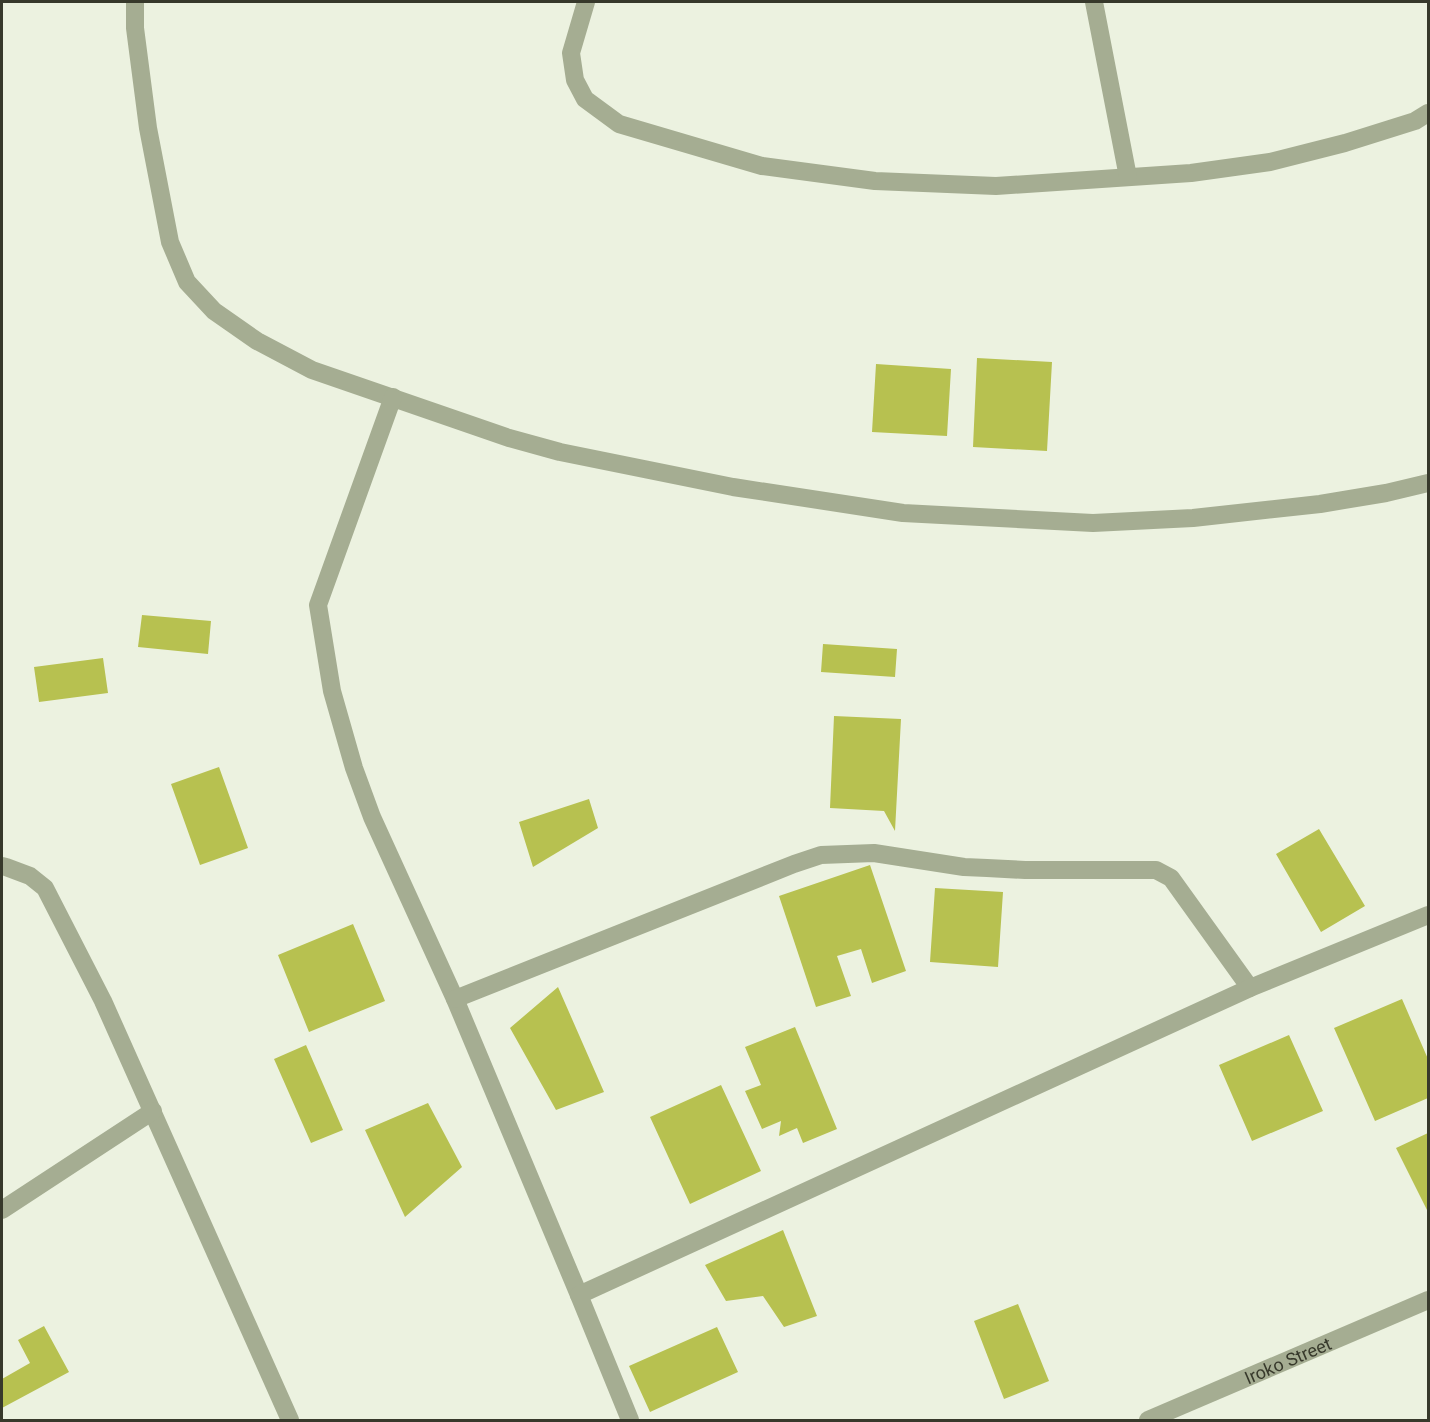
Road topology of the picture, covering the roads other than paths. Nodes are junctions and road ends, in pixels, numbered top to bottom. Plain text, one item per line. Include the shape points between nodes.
1 (135, 2) edge
2 (586, 2) edge
3 (1094, 2) edge
4 (1428, 113) edge
5 (1128, 177) junction
6 (393, 398) junction
7 (1428, 483) edge
8 (2, 866) edge
9 (1428, 915) edge
10 (1250, 988) junction
11 (455, 999) junction
12 (153, 1111) junction
13 (2, 1210) edge
14 (579, 1295) junction
15 (1428, 1300) edge
16 (290, 1420) edge
17 (630, 1420) edge
18 (1148, 1420) edge

1 - 6 street via 148,128 170,242 186,282 214,311 257,341 312,370
2 - 5 street via 571,53 575,80 585,99 620,124 762,166 875,181 996,186
3 - 5 street
4 - 5 street via 1345,143 1270,162
6 - 7 street via 560,452 733,487 903,513 1093,523 1193,518 1320,504
6 - 11 street via 318,605 332,691 354,768 372,817
8 - 12 street via 30,876 45,888
9 - 10 street
10 - 11 street via 1171,878 1156,870 964,867 874,853 840,853 794,864
10 - 14 street
11 - 14 street
12 - 13 street
12 - 16 street
14 - 17 street
15 - 18 street, Iroko Street

